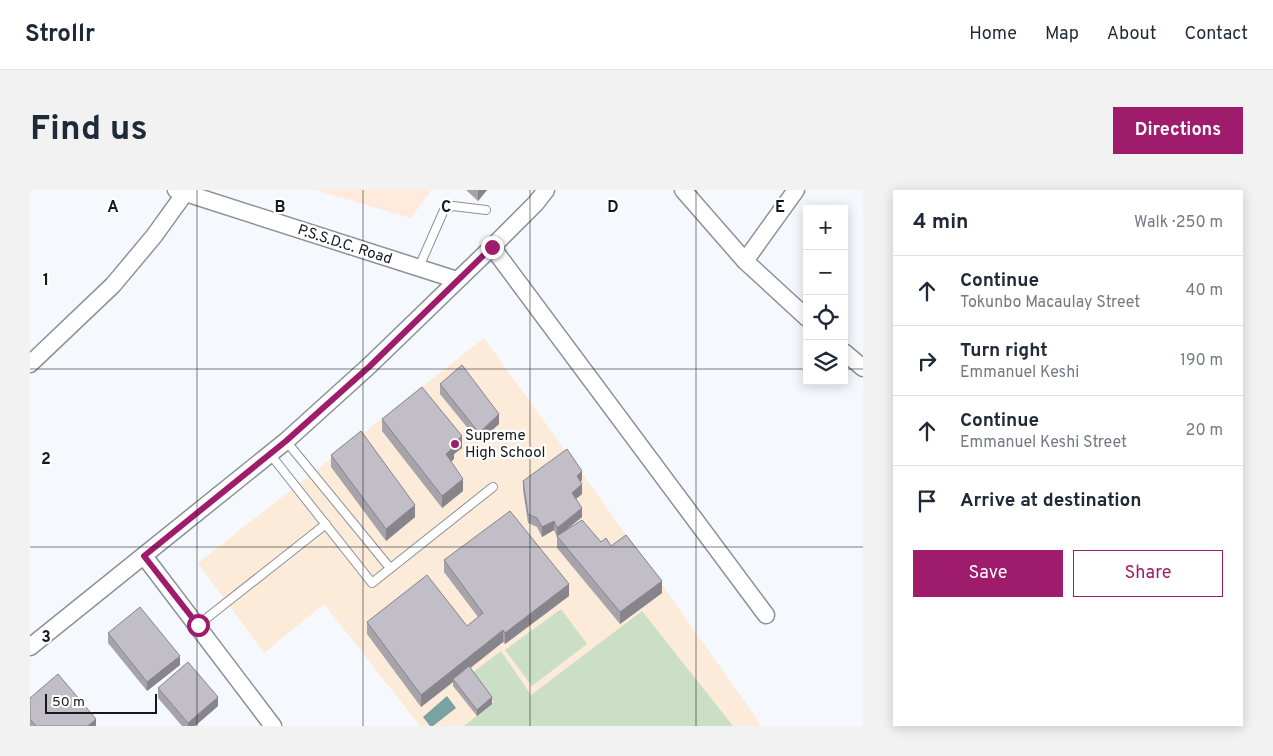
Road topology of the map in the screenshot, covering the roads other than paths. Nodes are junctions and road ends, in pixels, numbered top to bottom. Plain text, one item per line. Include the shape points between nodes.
1 (546, 190) edge
2 (682, 190) edge
3 (796, 190) edge
4 (180, 191) edge
5 (486, 210) dead end
6 (492, 247) junction
7 (745, 261) junction
8 (420, 267) junction
9 (457, 280) junction
10 (803, 314) edge
11 (848, 355) edge
12 (30, 363) edge
13 (863, 368) edge
14 (286, 441) junction
15 (270, 454) junction
16 (493, 487) dead end
17 (326, 524) junction
18 (144, 556) junction
19 (390, 568) junction
20 (766, 615) dead end
21 (198, 625) junction
22 (30, 647) edge
23 (273, 726) edge

1 - 6 street
2 - 7 street
3 - 7 street
4 - 8 street, P.S.S.D.C. Road
4 - 12 street via 154,236 113,285
5 - 8 lane via 453,206 444,210
6 - 9 street
6 - 20 street
7 - 10 street
8 - 9 street, P.S.S.D.C. Road
9 - 14 street via 370,366
11 - 13 street
14 - 15 street
14 - 19 lane
15 - 17 lane
15 - 18 street
16 - 19 lane
17 - 19 lane via 372,583
17 - 21 lane
18 - 21 street
18 - 22 street
21 - 23 street

